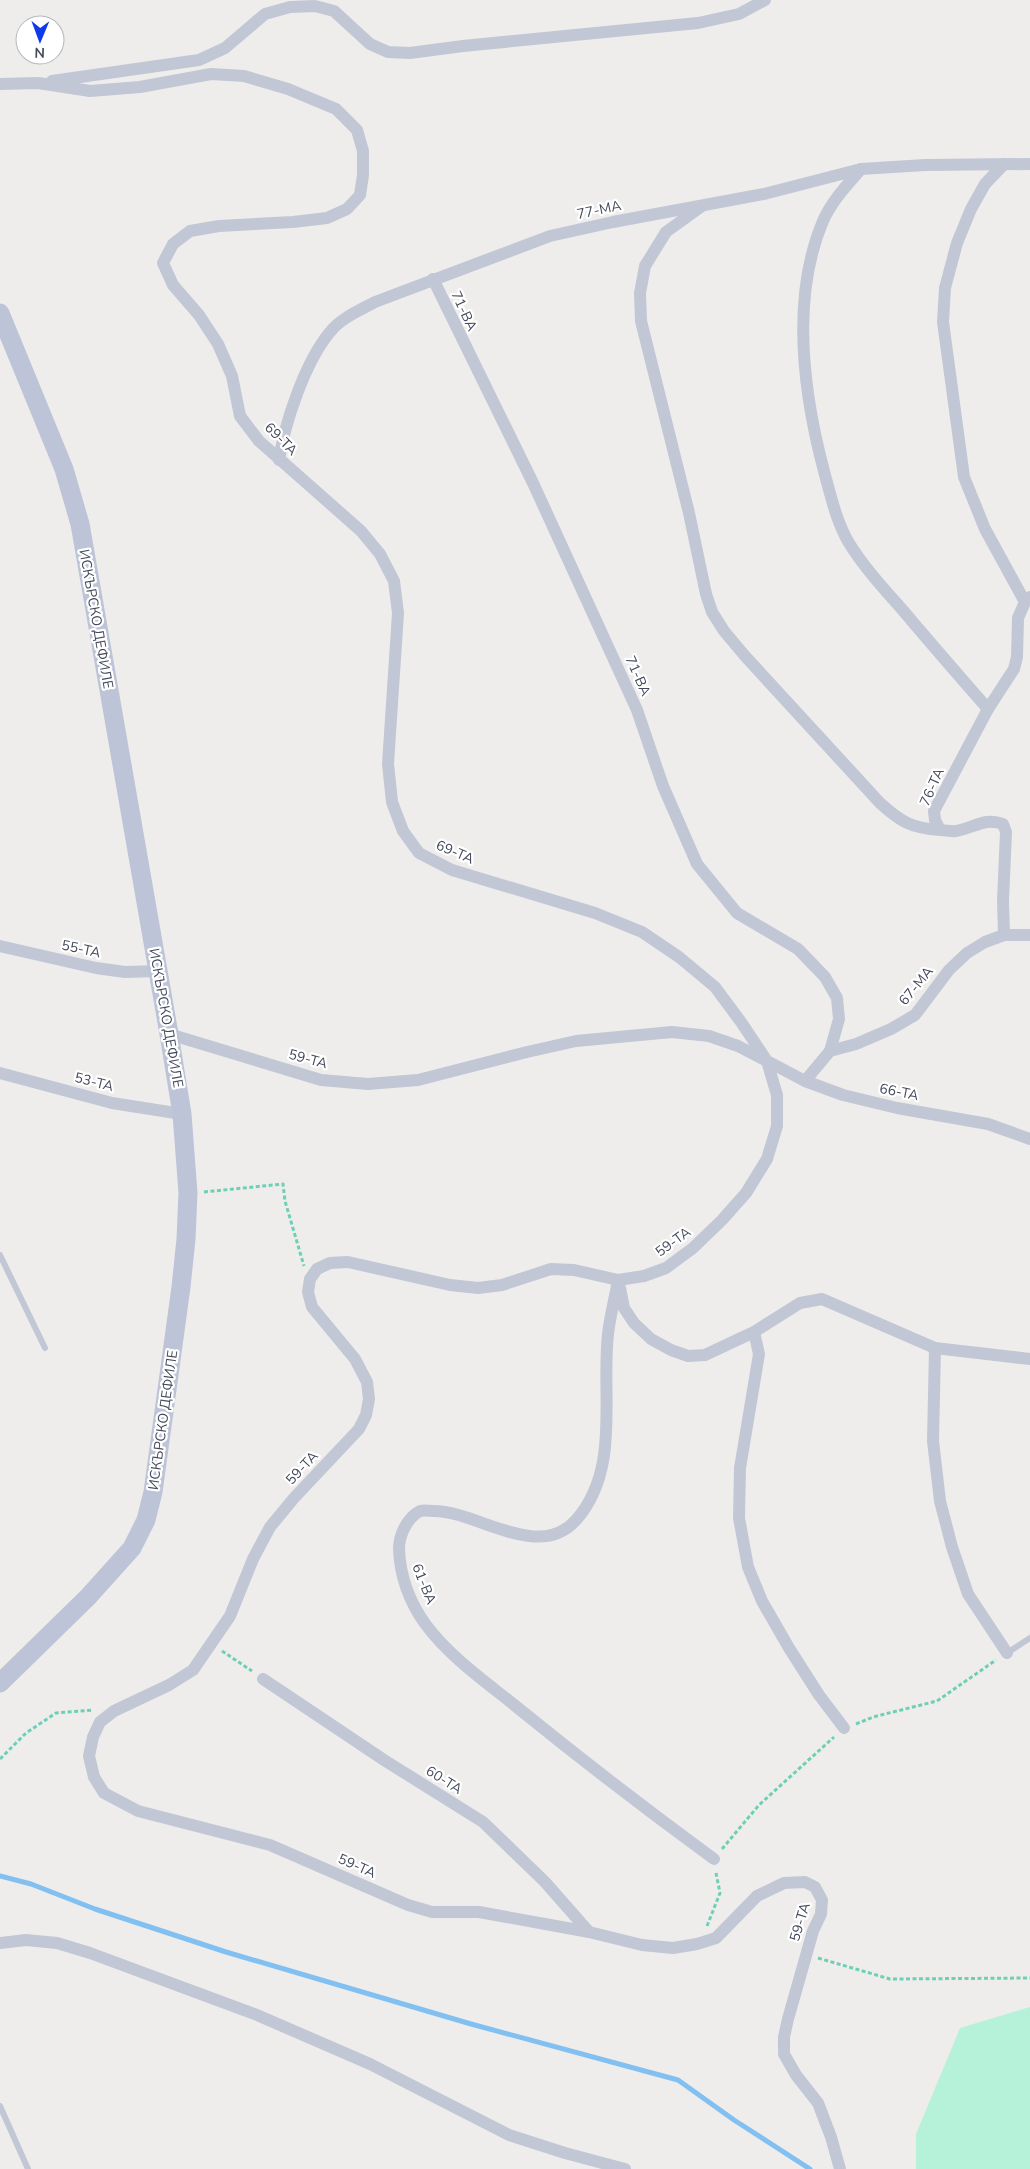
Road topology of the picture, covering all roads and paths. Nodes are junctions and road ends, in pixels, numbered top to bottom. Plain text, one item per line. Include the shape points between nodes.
1 (273, 0) edge
2 (765, 0) edge
3 (265, 14) junction
4 (38, 83) junction
5 (0, 84) edge
6 (1004, 164) junction
7 (1030, 164) edge
8 (861, 169) junction
9 (704, 204) junction
10 (433, 279) junction
11 (0, 313) edge
12 (279, 460) junction
13 (1028, 600) edge
14 (988, 709) junction
15 (940, 830) junction
16 (1004, 935) junction
17 (1030, 935) edge
18 (0, 946) edge
19 (158, 970) junction
20 (169, 1034) junction
21 (830, 1051) junction
22 (767, 1061) junction
23 (0, 1073) edge
24 (805, 1081) junction
25 (182, 1114) junction
26 (1030, 1139) edge
27 (188, 1193) junction
28 (0, 1256) edge
29 (618, 1280) junction
30 (310, 1283) junction
31 (754, 1332) junction
32 (45, 1348) dead end
33 (935, 1348) junction
34 (1030, 1359) edge
35 (1030, 1638) edge
36 (212, 1644) junction
37 (1007, 1653) junction
38 (263, 1678) joint
39 (0, 1682) edge
40 (114, 1711) junction
41 (844, 1728) junction
42 (0, 1759) edge
43 (714, 1859) junction
44 (589, 1932) junction
45 (0, 1943) edge
46 (697, 1944) junction
47 (806, 1954) junction
48 (1030, 1978) edge
49 (0, 2106) edge
50 (28, 2169) edge
51 (625, 2169) edge
52 (840, 2169) edge

1 - 3 street
2 - 3 street via 738,14 698,23 410,53 388,52 370,44 334,11 315,6 290,7
3 - 4 street via 225,48 199,60
4 - 5 street, 69-ТА
4 - 12 street, 69-ТА via 90,91 140,87 211,74 244,76 288,89 336,109 357,130 363,151 363,175 360,195 347,209 327,218 190,231 173,244 163,263 173,284 218,344 232,376 240,416
6 - 7 street, 77-МА
6 - 8 street, 77-МА via 925,164
6 - 13 street via 986,184 971,209 957,243 945,288 943,322 964,478 985,529
8 - 9 street, 77-МА via 764,194
8 - 14 street via 823,221 812,257 805,301 807,392 821,459 832,501 848,542 876,580
9 - 10 street, 77-МА via 550,236
9 - 15 street via 666,232 645,266 640,293 641,321 712,612 745,656 880,803 899,820 912,826
10 - 12 street, 77-МА via 375,302 348,316 330,331 318,349 291,410
10 - 21 street, 71-ВА via 533,483 625,683 663,786 697,864 737,913 798,949 825,977 837,998 839,1019
11 - 19 main road, ИСКЪРСКО ДЕФИЛЕ via 64,469 80,524
12 - 22 street, 69-ТА via 361,532 380,554 394,581 398,614 388,764 392,802 403,831 419,853 452,870 595,913 642,932 679,957 714,987
13 - 14 street, 76-ТА via 1018,618 1014,669
14 - 15 street, 76-ТА via 934,811
15 - 16 street via 954,832 994,820 1003,824 1006,832
16 - 17 street, 67-МА
16 - 21 street, 67-МА via 968,952 948,970 915,1014 891,1029
18 - 19 street, 55-ТА via 96,968 125,972
19 - 20 main road, ИСКЪРСКО ДЕФИЛЕ
20 - 22 street, 59-ТА via 321,1080 368,1084 418,1080 576,1041 672,1032 709,1036
20 - 25 main road, ИСКЪРСКО ДЕФИЛЕ
21 - 24 street
22 - 24 street, 66-ТА
22 - 29 street, 59-ТА via 777,1095 777,1126 767,1159 746,1193 693,1248 666,1268
23 - 25 street, 53-ТА via 112,1103
24 - 26 street, 66-ТА via 843,1095 988,1124
25 - 27 main road, ИСКЪРСКО ДЕФИЛЕ
27 - 30 path via 282,1184
27 - 39 main road, ИСКЪРСКО ДЕФИЛЕ via 186,1240 168,1389 146,1520 132,1548 113,1571
28 - 32 lane
29 - 30 street, 59-ТА via 574,1270 551,1269 502,1285 478,1288 450,1286 348,1262 330,1263 318,1269
29 - 31 street via 624,1308 634,1324 670,1350 688,1356 705,1355
29 - 43 street, 61-ВА via 608,1334 606,1440 602,1469 576,1520 561,1533 535,1537 443,1511 422,1511 407,1522 399,1543 400,1570 426,1624 454,1656 585,1762
30 - 36 street, 59-ТА via 308,1292 312,1307 355,1359 367,1382 369,1399 366,1415 359,1429 270,1527 230,1616
31 - 33 street via 800,1303 822,1299
31 - 41 street via 759,1354 740,1468 739,1518 748,1567 762,1601 789,1648 818,1695
33 - 34 street
33 - 37 street via 933,1441 940,1501 968,1594
35 - 37 lane
36 - 38 path
36 - 40 street, 59-ТА via 193,1670
37 - 41 path via 937,1701
38 - 44 street, 60-ТА via 483,1822 546,1882
40 - 42 path via 56,1713 26,1734
40 - 44 street, 59-ТА via 100,1722 88,1756 94,1777 104,1793 138,1810 270,1845 408,1905 432,1912 479,1912
41 - 43 path via 759,1805
43 - 46 path via 720,1893
44 - 46 street, 59-ТА via 642,1945 672,1948
45 - 51 street via 26,1940 57,1943 90,1953 257,2015 370,2064 509,2135
46 - 47 street, 59-ТА via 716,1938 757,1896 784,1883 805,1882 815,1887 822,1900 822,1914
47 - 48 path via 890,1979
47 - 52 street, 59-ТА via 784,2037 784,2054 818,2102
49 - 50 lane

